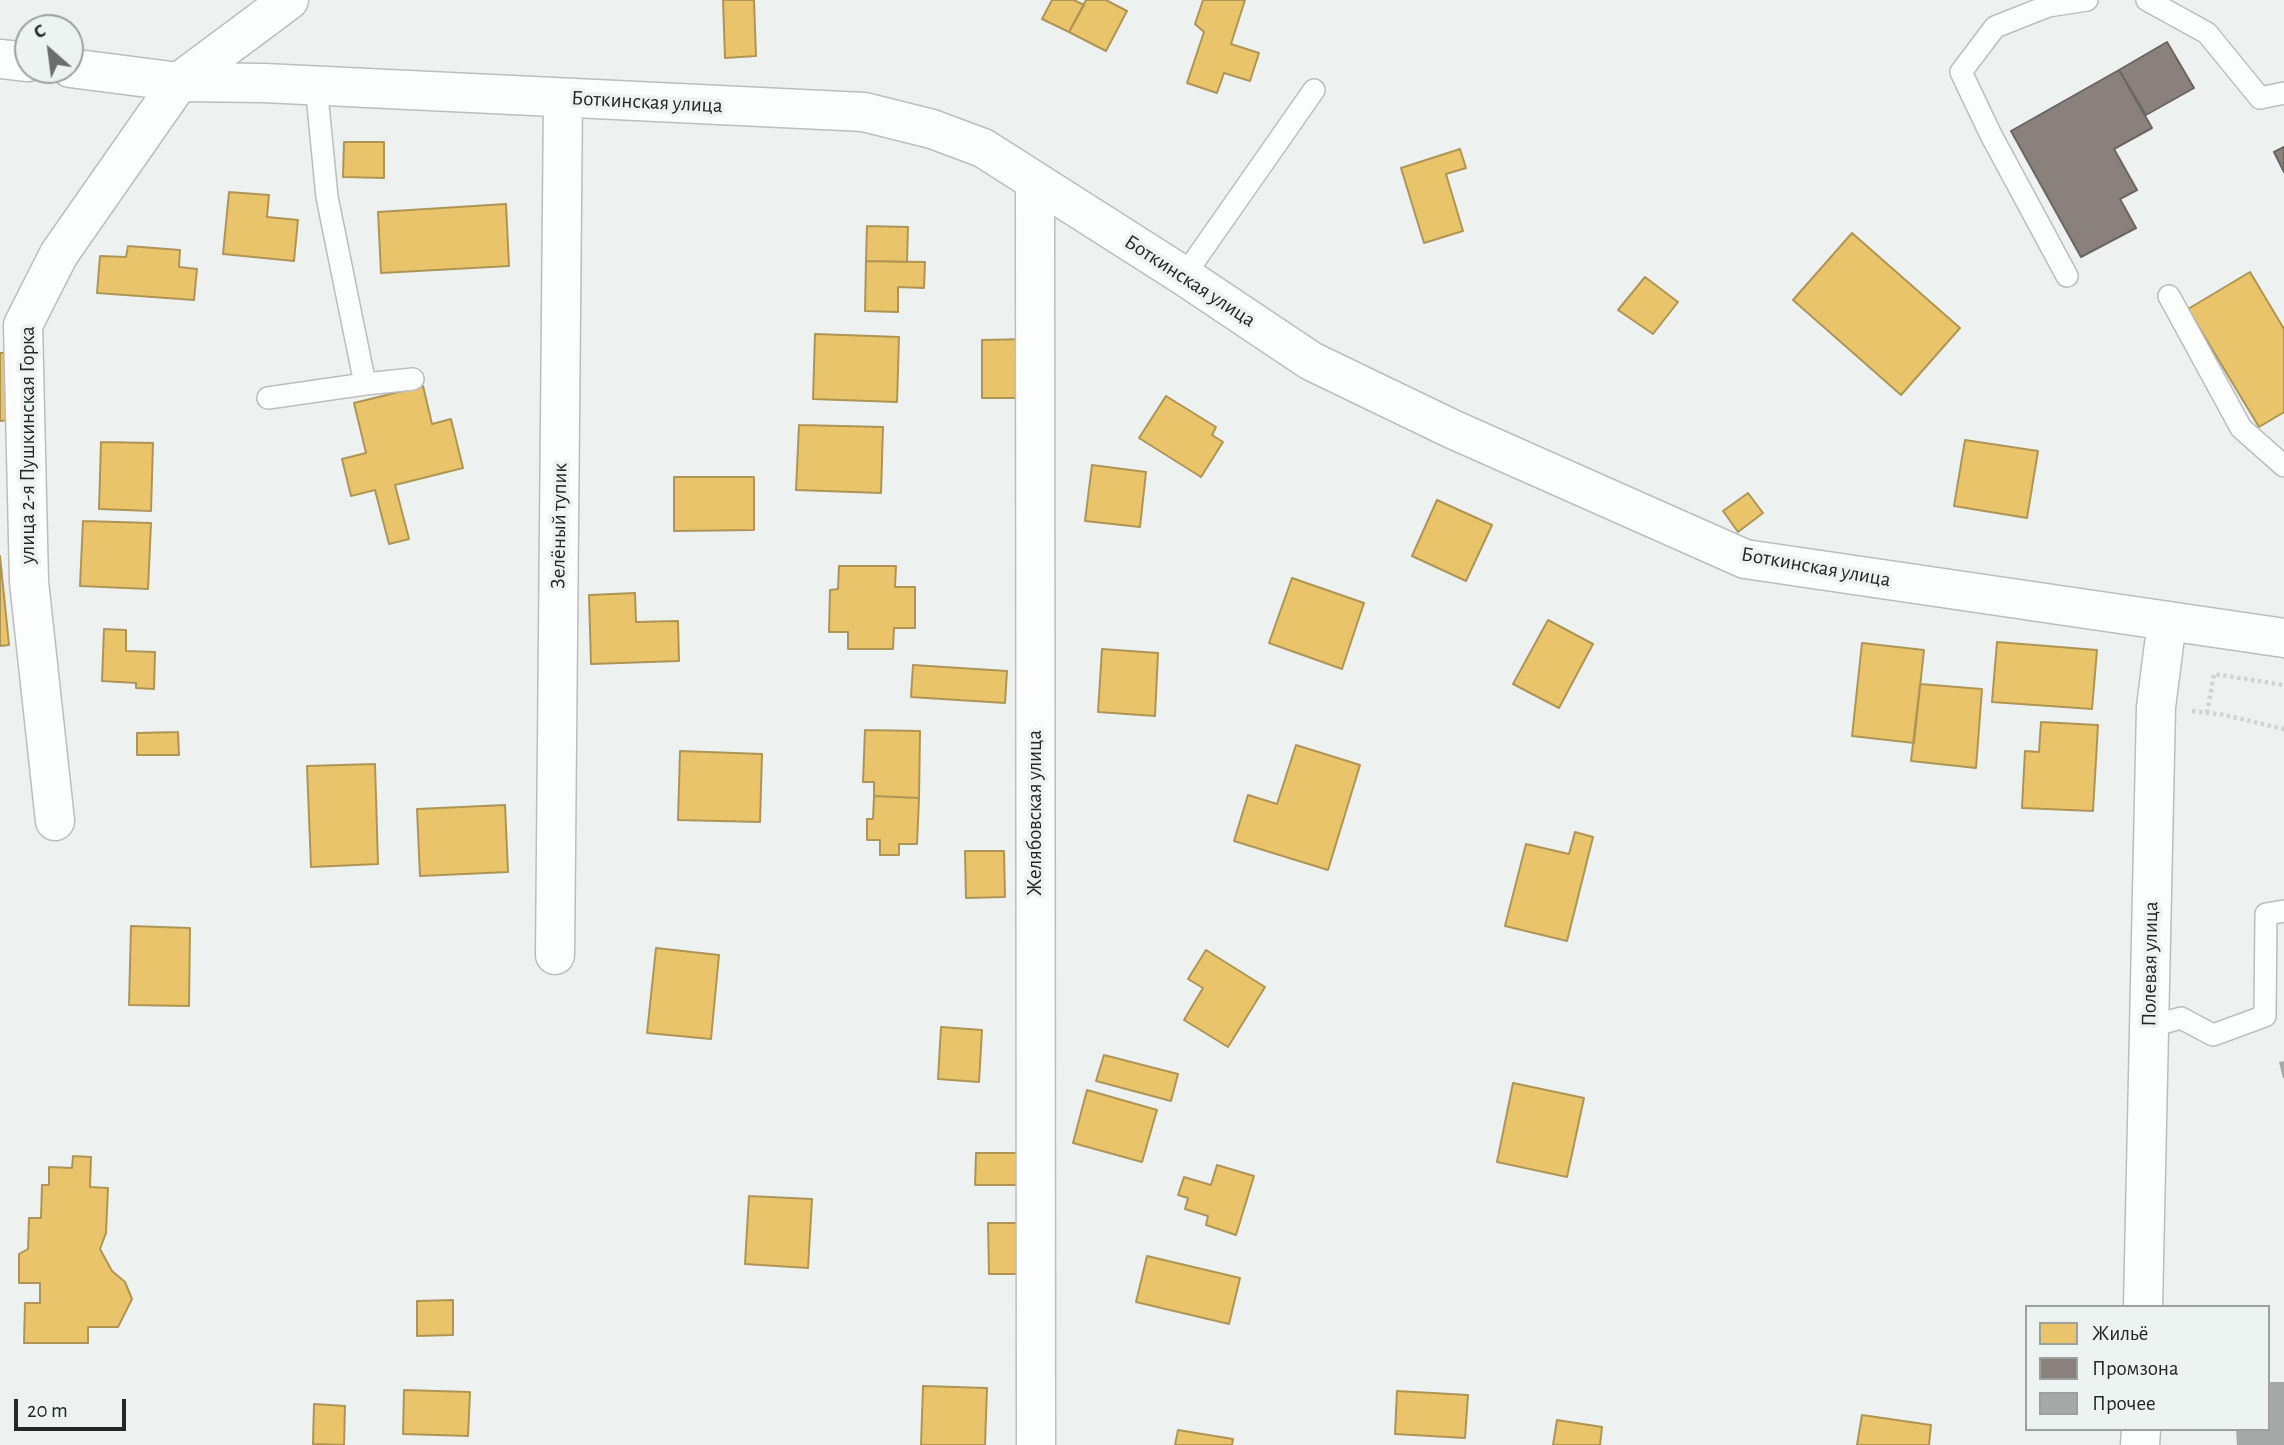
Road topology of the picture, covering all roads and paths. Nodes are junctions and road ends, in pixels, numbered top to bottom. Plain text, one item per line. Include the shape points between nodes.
1 (289, 0) edge
2 (2087, 0) edge
3 (2147, 0) edge
4 (84, 70) edge
5 (179, 82) junction
6 (316, 85) junction
7 (1314, 90) dead end
8 (2284, 93) edge
9 (564, 98) junction
10 (1035, 182) junction
11 (1184, 276) junction
12 (2067, 276) dead end
13 (2169, 296) dead end
14 (413, 379) dead end
15 (365, 384) junction
16 (268, 398) dead end
17 (2284, 466) edge
18 (2167, 621) junction
19 (2284, 638) edge
20 (2284, 685) edge
21 (2156, 707) junction
22 (2207, 713) junction
23 (2284, 729) edge
24 (55, 821) dead end
25 (2284, 911) edge
26 (555, 955) dead end
27 (2149, 1027) junction
28 (2143, 1305) edge
29 (1036, 1445) edge

1 - 5 street, улица 2-я Пушкинская Горка
2 - 12 lane via 2048,6 1995,27 1961,72
3 - 8 lane via 2207,33 2260,98
4 - 5 street, Боткинская улица
5 - 6 street, Боткинская улица
5 - 24 street, улица 2-я Пушкинская Горка via 59,254 23,325 29,582
6 - 9 street, Боткинская улица
6 - 15 lane via 327,197
7 - 11 lane
9 - 10 street, Боткинская улица via 864,112 983,148
9 - 26 street, Зелёный тупик
10 - 11 street, Боткинская улица
10 - 29 street, Желябовская улица
11 - 18 street, Боткинская улица via 1311,361 1745,559
13 - 17 lane via 2241,428
14 - 15 lane
15 - 16 lane
18 - 19 street, Боткинская улица
18 - 21 street, Полевая улица
20 - 22 path via 2214,674
21 - 22 path
21 - 27 street, Полевая улица
22 - 23 path
25 - 27 lane via 2266,914 2265,1016 2213,1035 2181,1018
27 - 28 street, Полевая улица

